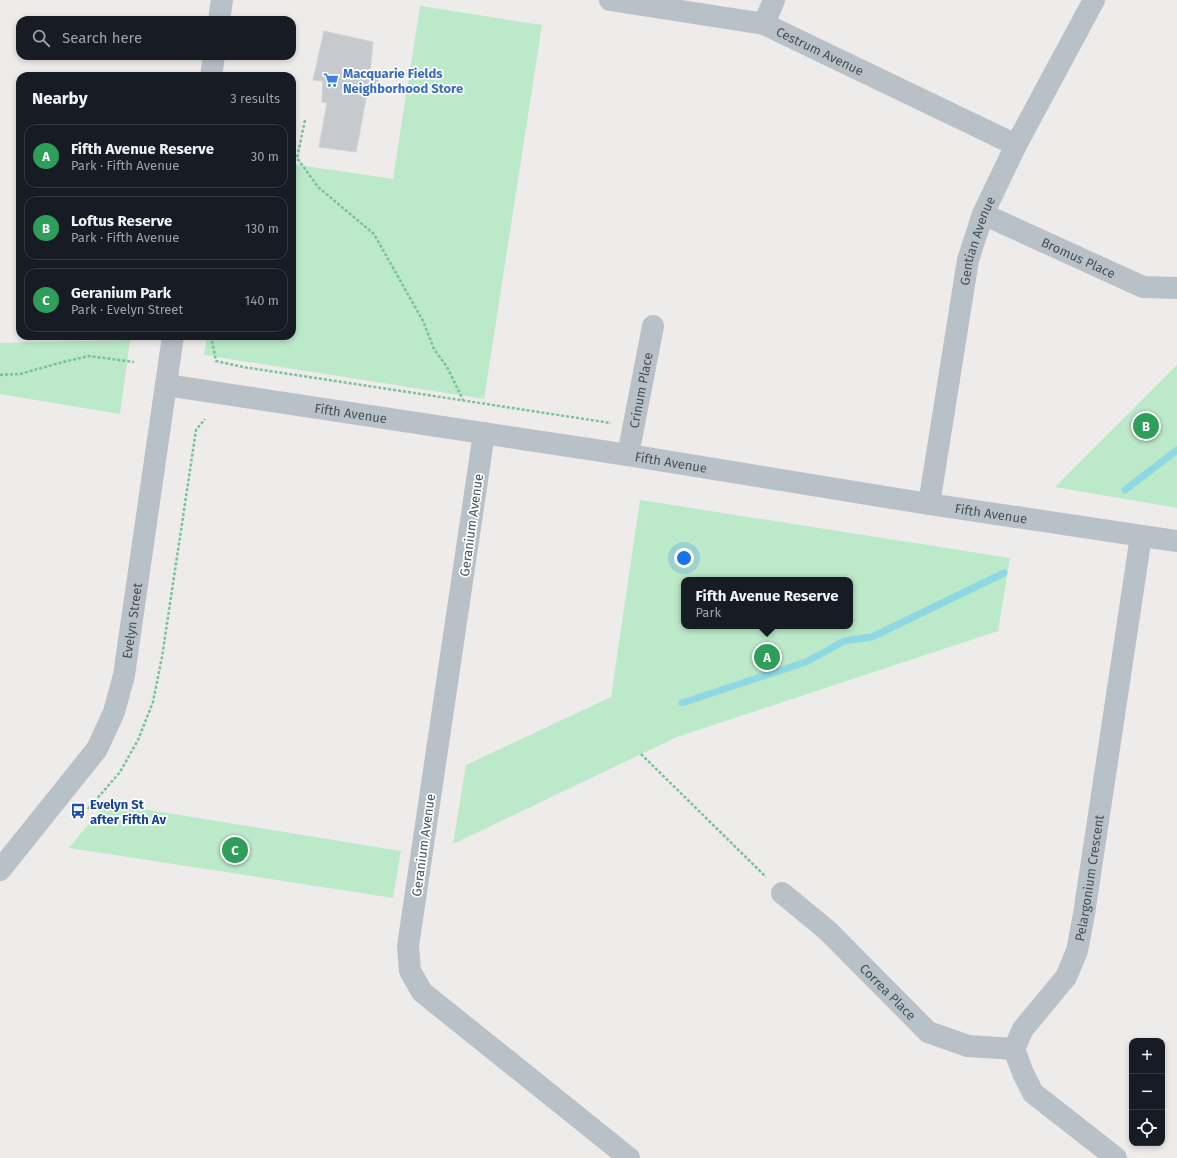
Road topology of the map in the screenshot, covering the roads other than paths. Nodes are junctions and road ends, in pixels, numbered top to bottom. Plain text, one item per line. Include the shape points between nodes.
1 (222, 0) edge
2 (610, 0) edge
3 (774, 0) edge
4 (1094, 0) edge
5 (220, 16) edge
6 (764, 24) junction
7 (213, 60) edge
8 (212, 72) edge
9 (1016, 145) junction
10 (983, 214) junction
11 (1177, 288) edge
12 (653, 326) dead end
13 (172, 340) edge
14 (166, 385) junction
15 (484, 433) junction
16 (628, 455) junction
17 (929, 504) junction
18 (1141, 536) junction
19 (1177, 541) edge
20 (0, 870) edge
21 (782, 893) road end
22 (1014, 1048) junction
23 (607, 1151) edge
24 (629, 1158) edge
25 (1116, 1158) edge

1 - 5 street
2 - 6 street, Cestrum Avenue
3 - 6 street
4 - 9 street, Gentian Avenue
6 - 9 street, Cestrum Avenue
7 - 8 street
9 - 10 street, Gentian Avenue
10 - 11 street, Bromus Place via 1143,287
10 - 17 street, Gentian Avenue via 968,260
12 - 16 street, Crinum Place
13 - 14 street, Evelyn Street
14 - 15 street, Fifth Avenue
14 - 20 street, Evelyn Street via 124,675 114,712 97,749
15 - 16 street, Fifth Avenue
15 - 23 street, Geranium Avenue via 408,946 410,971 422,992
16 - 17 street, Fifth Avenue
17 - 18 street, Fifth Avenue
18 - 19 street, Fifth Avenue
18 - 22 street, Pelargonium Crescent via 1077,951 1066,977 1023,1029
21 - 22 street, Correa Place via 828,931 928,1032 968,1046
22 - 25 street via 1033,1092
23 - 24 street, Geranium Avenue

